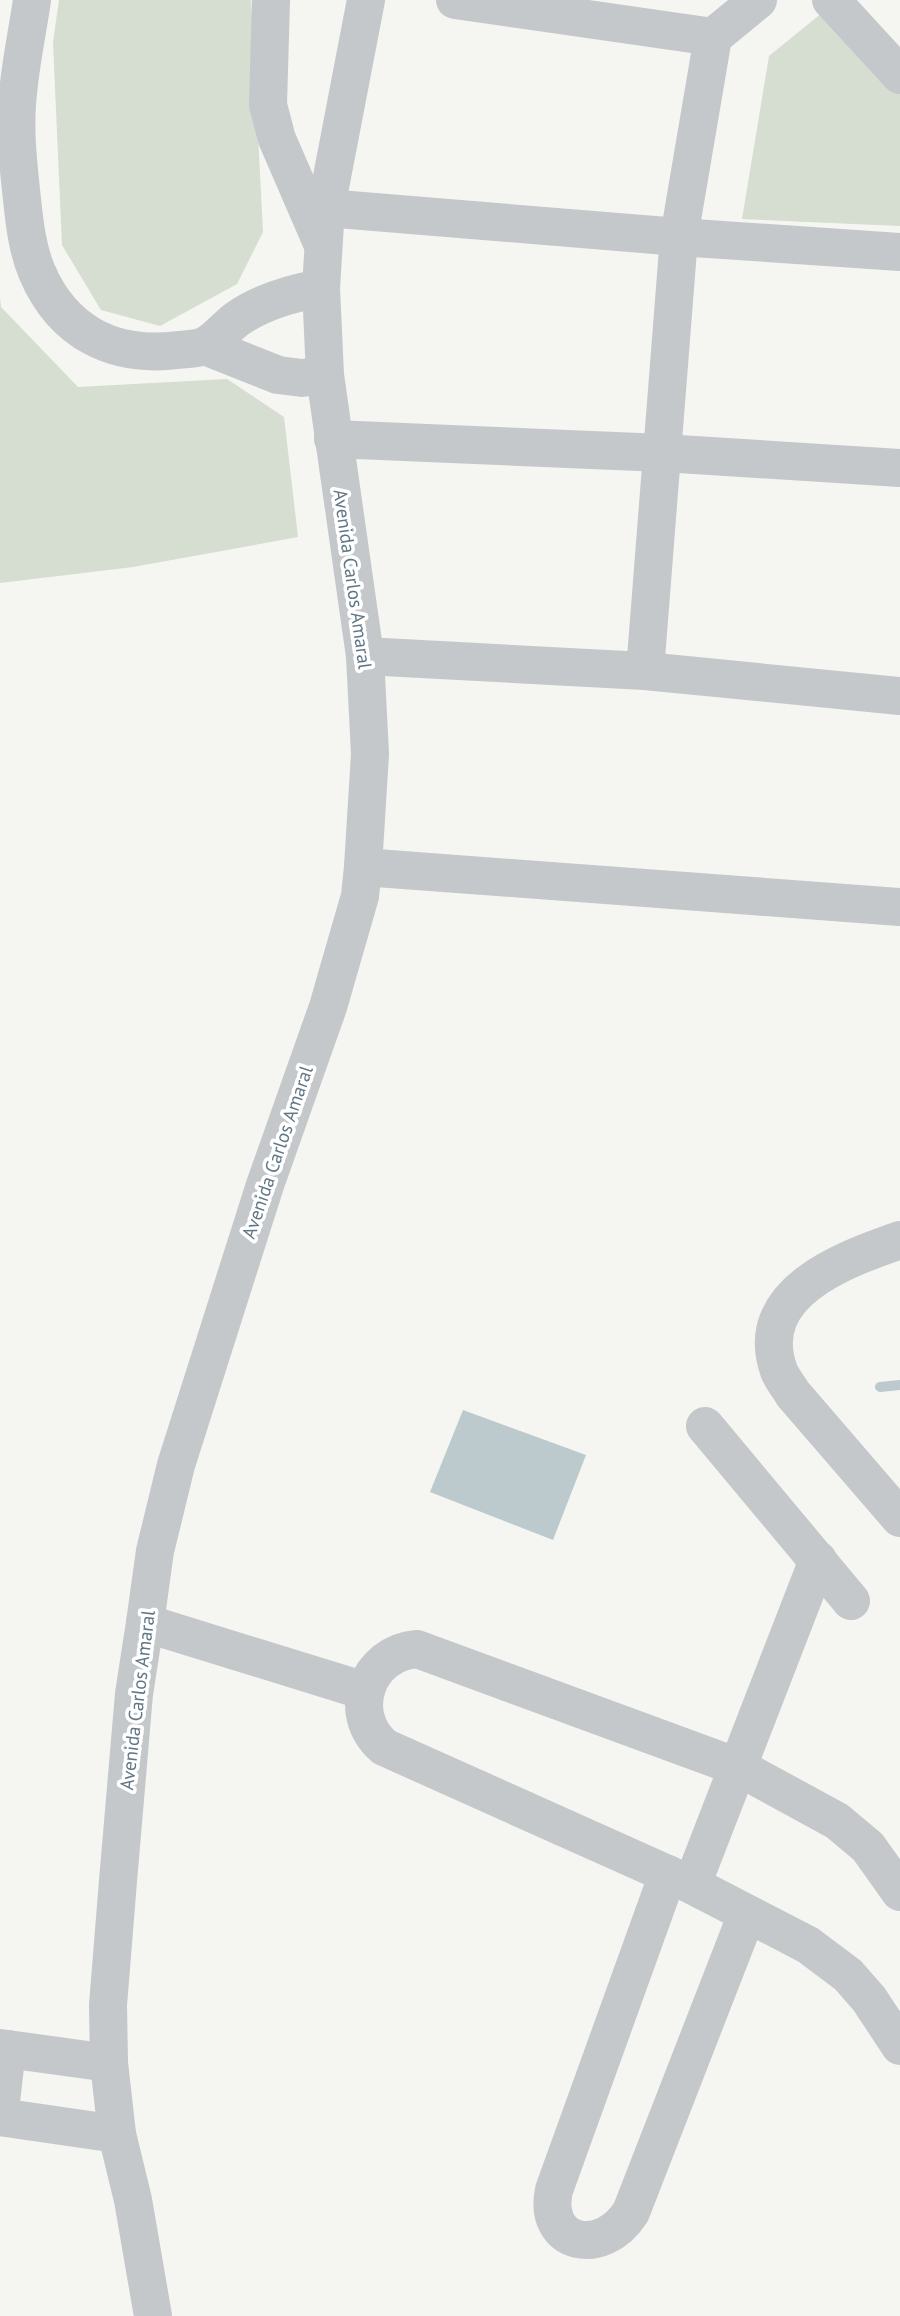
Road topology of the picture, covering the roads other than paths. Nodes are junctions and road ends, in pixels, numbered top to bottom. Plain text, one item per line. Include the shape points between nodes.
1 (32, 0) edge
2 (271, 0) edge
3 (366, 0) edge
4 (455, 0) edge
5 (758, 0) edge
6 (831, 0) edge
7 (713, 37) junction
8 (900, 75) edge
9 (327, 208) junction
10 (679, 237) junction
11 (324, 247) junction
12 (900, 252) edge
13 (321, 288) junction
14 (205, 346) junction
15 (325, 375) junction
16 (333, 439) junction
17 (663, 453) junction
18 (900, 468) edge
19 (365, 656) junction
20 (645, 671) junction
21 (900, 696) edge
22 (363, 867) junction
23 (900, 907) edge
24 (900, 1240) edge
25 (705, 1426) dead end
26 (900, 1518) edge
27 (818, 1560) junction
28 (851, 1601) dead end
29 (145, 1623) junction
30 (365, 1691) junction
31 (738, 1766) junction
32 (680, 1880) junction
33 (900, 1892) edge
34 (747, 1914) junction
35 (900, 2046) edge
36 (4, 2048) edge
37 (109, 2063) junction
38 (0, 2110) edge
39 (0, 2117) edge
40 (117, 2134) junction
41 (152, 2308) edge

1 - 14 street via 17,105 18,164 26,233 37,271 51,299 95,339 122,350 150,353
2 - 11 street via 268,106 277,139
3 - 9 street, Avenida Carlos Amaral
4 - 7 street
5 - 7 street
6 - 8 street
7 - 10 street
9 - 10 street
9 - 11 street, Avenida Carlos Amaral
10 - 12 street
10 - 17 street
11 - 13 street, Avenida Carlos Amaral
13 - 14 street via 292,294 239,318
13 - 15 street, Avenida Carlos Amaral
14 - 15 street via 278,374
15 - 16 street, Avenida Carlos Amaral
16 - 17 street
16 - 19 street, Avenida Carlos Amaral
17 - 18 street
17 - 20 street
19 - 20 street
19 - 22 street, Avenida Carlos Amaral via 370,754
20 - 21 street
22 - 23 street
22 - 29 street, Avenida Carlos Amaral via 328,1006 265,1185 176,1465 155,1551
24 - 26 street via 817,1275 795,1294 781,1315 774,1347 780,1373 793,1394
25 - 27 street
27 - 28 street
27 - 31 street
29 - 30 street
29 - 37 street, Avenida Carlos Amaral via 134,1694 118,1881 108,2005
30 - 31 street via 378,1668 394,1653 417,1648
30 - 32 street via 367,1726 384,1747
31 - 32 street
31 - 33 street via 837,1821 867,1847
32 - 34 street
32 - 34 street via 554,2190 554,2217 578,2239 589,2241 613,2233 631,2212
34 - 35 street via 808,1945 848,1975
36 - 37 street
36 - 38 street
37 - 40 street, Avenida Carlos Amaral
39 - 40 street
40 - 41 street, Avenida Carlos Amaral

